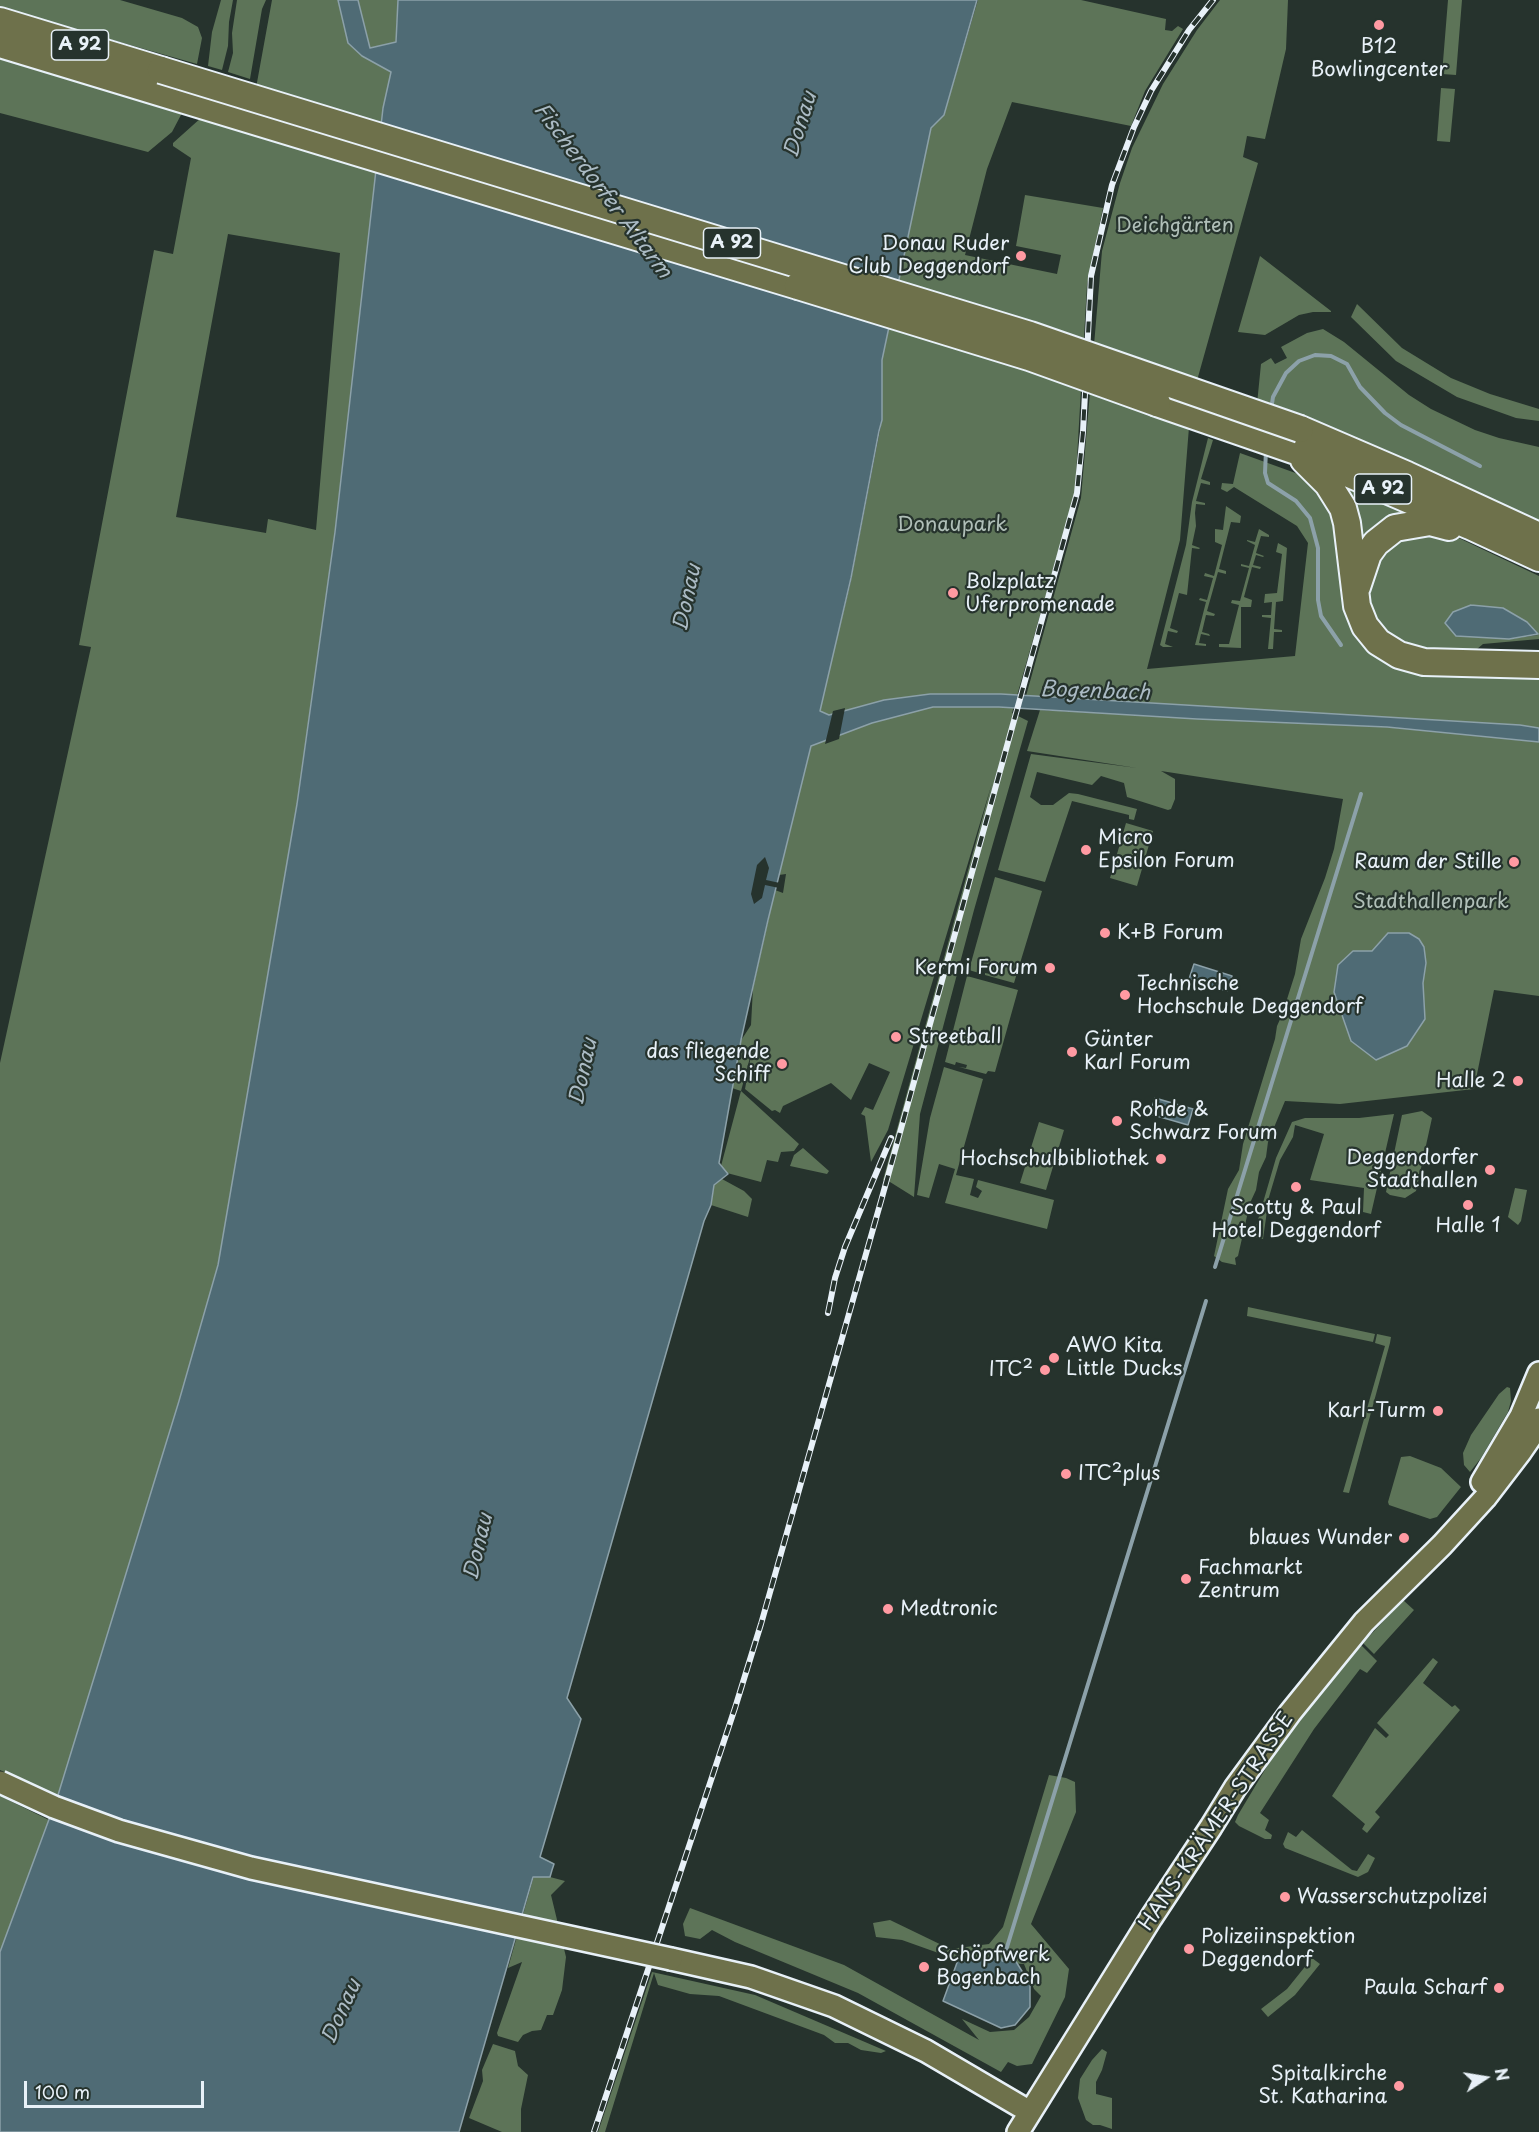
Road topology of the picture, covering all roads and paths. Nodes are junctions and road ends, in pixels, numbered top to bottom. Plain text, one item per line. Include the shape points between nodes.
1 (0, 21) edge
2 (0, 44) edge
3 (158, 80) junction
4 (1298, 440) junction
5 (1470, 526) junction
6 (1539, 536) edge
7 (1539, 558) edge
8 (1355, 599) junction
9 (1539, 665) edge
10 (1539, 1373) edge
11 (1539, 1419) edge
12 (1458, 1527) junction
13 (0, 1782) edge
14 (1030, 2112) junction
15 (1018, 2132) edge

1 - 3 highway, A 92
2 - 3 highway, A 92
3 - 4 highway, A 92, bridge via 1030,335
4 - 5 highway, A 92
4 - 6 highway, A 92 via 1407,475
4 - 8 highway via 1343,508
5 - 7 highway, A 92
5 - 8 highway via 1454,528 1430,522 1395,528 1368,554
8 - 9 highway via 1371,635 1399,656 1424,662
10 - 12 main road, HANS-KRÄMER-STRASSE via 1521,1416 1472,1496
11 - 12 main road, HANS-KRÄMER-STRASSE via 1498,1482
12 - 14 main road, HANS-KRÄMER-STRASSE via 1364,1622 1235,1788
13 - 14 main road, bridge via 119,1831 240,1865 751,1977 834,2006 926,2051
14 - 15 main road, HANS-KRÄMER-STRASSE

